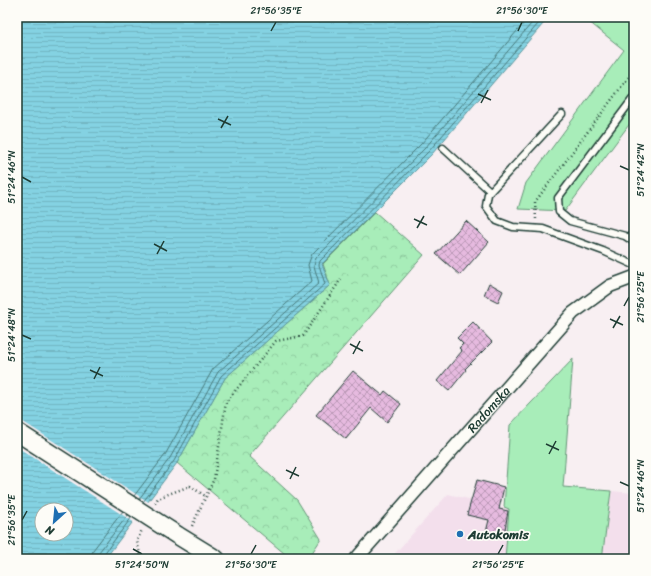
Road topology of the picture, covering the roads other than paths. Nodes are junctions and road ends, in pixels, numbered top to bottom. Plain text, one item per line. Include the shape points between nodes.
1 (634, 97) edge
2 (562, 114) dead end
3 (443, 148) dead end
4 (490, 191) junction
5 (634, 242) edge
6 (634, 265) edge
7 (634, 277) edge
8 (17, 432) edge
9 (216, 559) edge
10 (356, 559) edge

1 - 5 lane via 558,198 559,212 570,221 625,236
2 - 4 lane
3 - 4 lane
4 - 6 lane via 486,206 497,221 513,227 543,229
7 - 10 street, Radomska via 610,286 573,313
8 - 9 main road, bridge via 184,533

